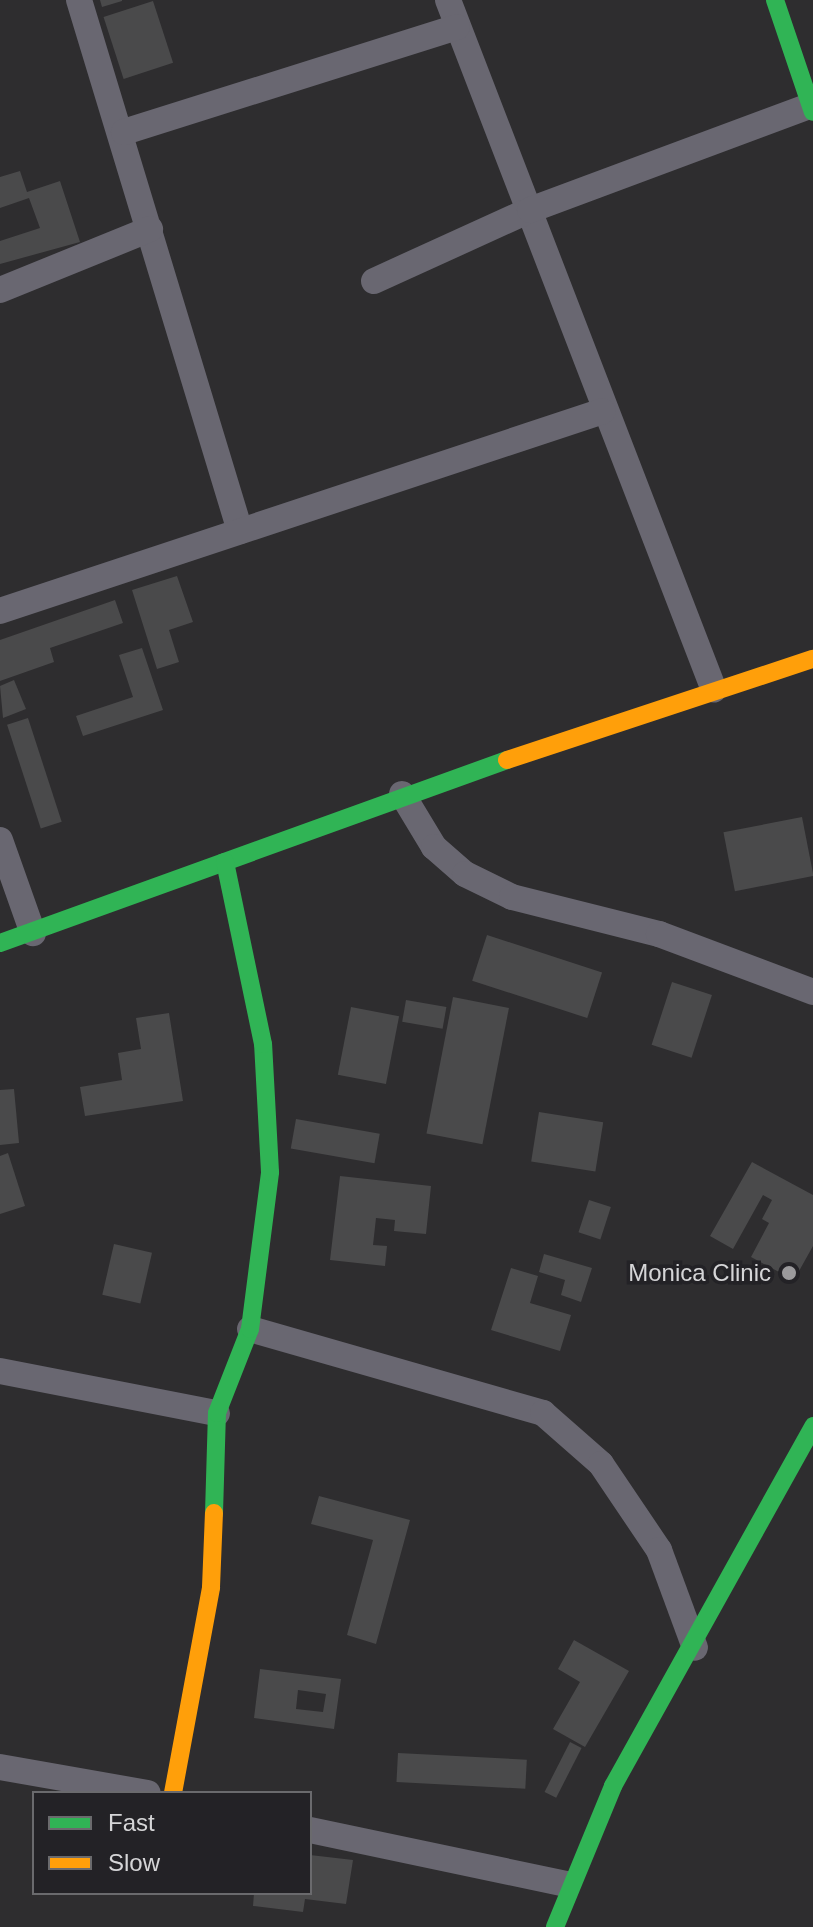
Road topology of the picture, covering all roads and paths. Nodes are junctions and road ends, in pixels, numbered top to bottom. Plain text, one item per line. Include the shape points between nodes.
1 (79, 0) edge
2 (448, 0) edge
3 (775, 0) edge
4 (457, 27) junction
5 (812, 108) edge
6 (124, 132) junction
7 (530, 210) junction
8 (150, 229) junction
9 (374, 281) dead end
10 (0, 290) edge
11 (603, 411) junction
12 (240, 531) junction
13 (0, 611) edge
14 (813, 659) edge
15 (714, 690) junction
16 (402, 794) junction
17 (0, 840) edge
18 (225, 862) junction
19 (33, 933) junction
20 (0, 943) edge
21 (813, 992) edge
22 (250, 1329) junction
23 (0, 1371) edge
24 (217, 1413) junction
25 (813, 1426) edge
26 (695, 1648) junction
27 (0, 1767) edge
28 (137, 1791) edge
29 (173, 1791) edge
30 (312, 1830) edge
31 (567, 1884) junction
32 (555, 1927) edge

1 - 6 street
2 - 4 street
3 - 5 street
4 - 6 street
4 - 7 street
5 - 7 street
6 - 8 street
7 - 9 street
7 - 11 street
8 - 10 street
8 - 12 street
11 - 12 street
11 - 15 street
12 - 13 street
14 - 15 street
15 - 16 street
16 - 18 street
16 - 21 street via 434,847 465,874 512,897 659,934
17 - 19 street
18 - 19 street
18 - 22 street via 265,1072 270,1172
19 - 20 street
22 - 24 street
22 - 26 street via 543,1413 601,1464 659,1550
23 - 24 street
24 - 29 street via 211,1587
25 - 26 street
26 - 31 street via 613,1786
27 - 28 street
30 - 31 street
31 - 32 street

